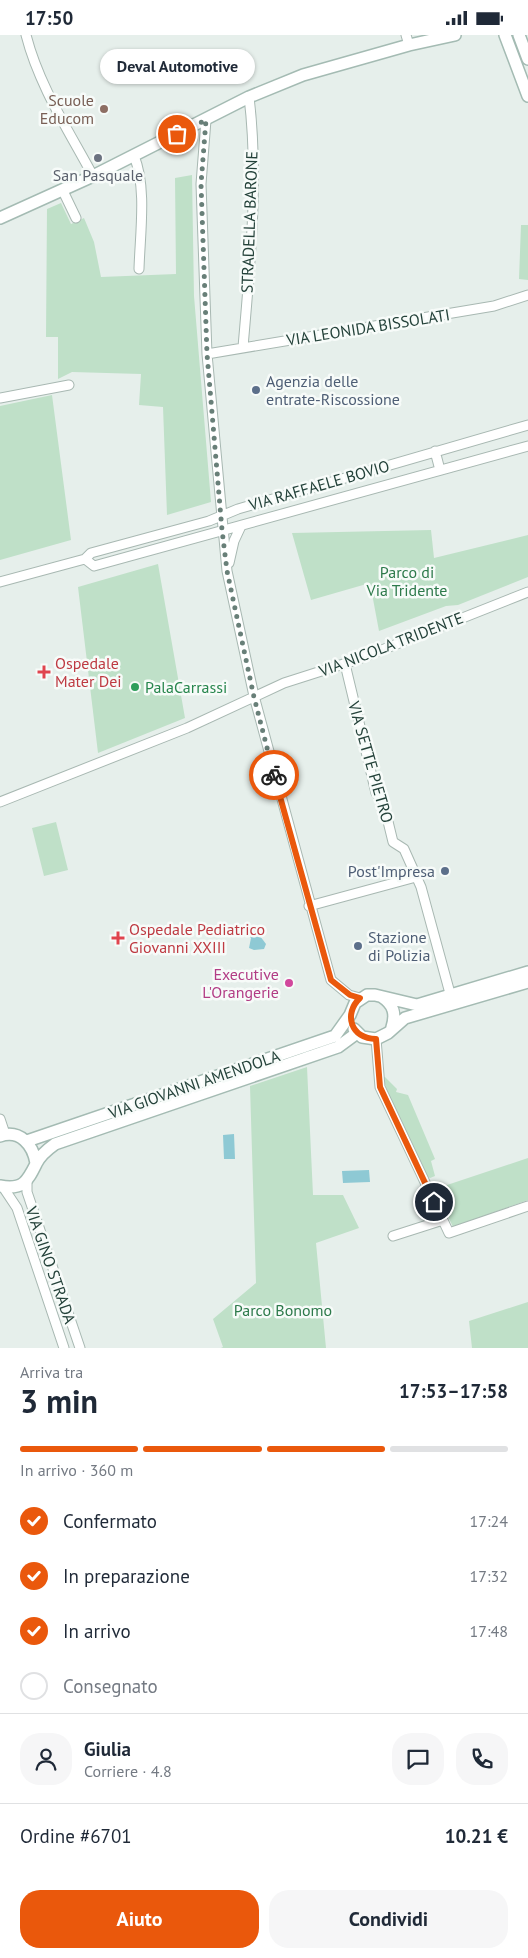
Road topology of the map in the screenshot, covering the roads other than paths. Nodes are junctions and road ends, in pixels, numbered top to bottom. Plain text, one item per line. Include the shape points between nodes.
1 (26, 35) edge
2 (455, 35) edge
3 (505, 35) edge
4 (519, 35) edge
5 (407, 40) edge
6 (528, 59) edge
7 (528, 96) edge
8 (248, 97) junction
9 (206, 120) junction
10 (134, 156) junction
11 (94, 176) junction
12 (63, 191) junction
13 (0, 218) edge
14 (76, 218) dead end
15 (139, 269) dead end
16 (528, 295) edge
17 (243, 347) junction
18 (207, 354) junction
19 (69, 385) dead end
20 (0, 398) edge
21 (528, 425) edge
22 (528, 446) edge
23 (435, 451) junction
24 (440, 471) junction
25 (268, 501) junction
26 (221, 516) junction
27 (273, 517) junction
28 (241, 526) junction
29 (222, 530) junction
30 (85, 559) junction
31 (227, 571) junction
32 (0, 582) edge
33 (528, 592) edge
34 (345, 664) junction
35 (254, 697) junction
36 (0, 802) edge
37 (416, 877) junction
38 (309, 905) junction
39 (528, 972) edge
40 (528, 982) edge
41 (382, 997) junction
42 (451, 997) junction
43 (360, 998) junction
44 (350, 1015) junction
45 (392, 1027) junction
46 (357, 1033) junction
47 (376, 1039) junction
48 (0, 1119) edge
49 (3, 1135) edge
50 (27, 1141) junction
51 (36, 1163) junction
52 (27, 1181) junction
53 (2, 1187) edge
54 (528, 1205) edge
55 (443, 1220) junction
56 (393, 1236) dead end
57 (64, 1348) edge
58 (80, 1348) edge

1 - 11 street via 31,56 47,91
2 - 5 main road
3 - 7 main road
4 - 6 main road
5 - 8 main road
8 - 9 main road
8 - 17 street, STRADELLA BARONE via 252,121 252,230
9 - 10 main road
9 - 18 street via 201,184
10 - 11 main road
10 - 15 street via 140,184
11 - 12 main road
12 - 13 main road
12 - 14 street
16 - 17 street, VIA LEONIDA BISSOLATI via 494,306
17 - 18 street, VIA LEONIDA BISSOLATI
18 - 26 street
19 - 20 street
21 - 23 street, VIA RAFFAELE BOVIO
22 - 24 street, VIA RAFFAELE BOVIO
23 - 24 street
23 - 25 street, VIA RAFFAELE BOVIO
24 - 27 street, VIA RAFFAELE BOVIO
25 - 26 street, VIA RAFFAELE BOVIO
25 - 27 street
26 - 29 street
26 - 30 street, VIA RAFFAELE BOVIO via 91,553
27 - 28 street, VIA RAFFAELE BOVIO
28 - 29 street, VIA RAFFAELE BOVIO
28 - 31 street
29 - 30 street, VIA RAFFAELE BOVIO via 94,566
29 - 31 street
30 - 32 street, VIA RAFFAELE BOVIO
31 - 35 street
33 - 34 street, VIA NICOLA TRIDENTE
34 - 35 street, VIA NICOLA TRIDENTE via 284,683
34 - 37 street, VIA SETTE PIETRO via 376,793 383,801 393,842 404,849
35 - 36 street, VIA NICOLA TRIDENTE via 187,728
35 - 38 street
37 - 38 street
37 - 42 street, VIA SETTE PIETRO
38 - 43 street via 331,980 350,995
39 - 42 main road
40 - 45 main road via 405,1018
41 - 42 main road via 417,1005
41 - 43 main road
41 - 45 main road via 392,1006
43 - 44 main road, VIA GIOVANNI AMENDOLA
44 - 46 main road
44 - 50 main road, VIA GIOVANNI AMENDOLA via 335,1036
45 - 47 main road
46 - 47 main road
46 - 51 main road, VIA GIOVANNI AMENDOLA via 338,1047 56,1144
47 - 55 street via 380,1087
48 - 49 street
49 - 50 main road via 17,1135
50 - 51 main road via 34,1151
51 - 52 main road, VIA GIOVANNI AMENDOLA
52 - 53 main road via 13,1188
52 - 58 street, VIA GINO STRADA via 26,1192
53 - 57 street, VIA GINO STRADA via 17,1208
54 - 55 street via 449,1233
55 - 56 street

